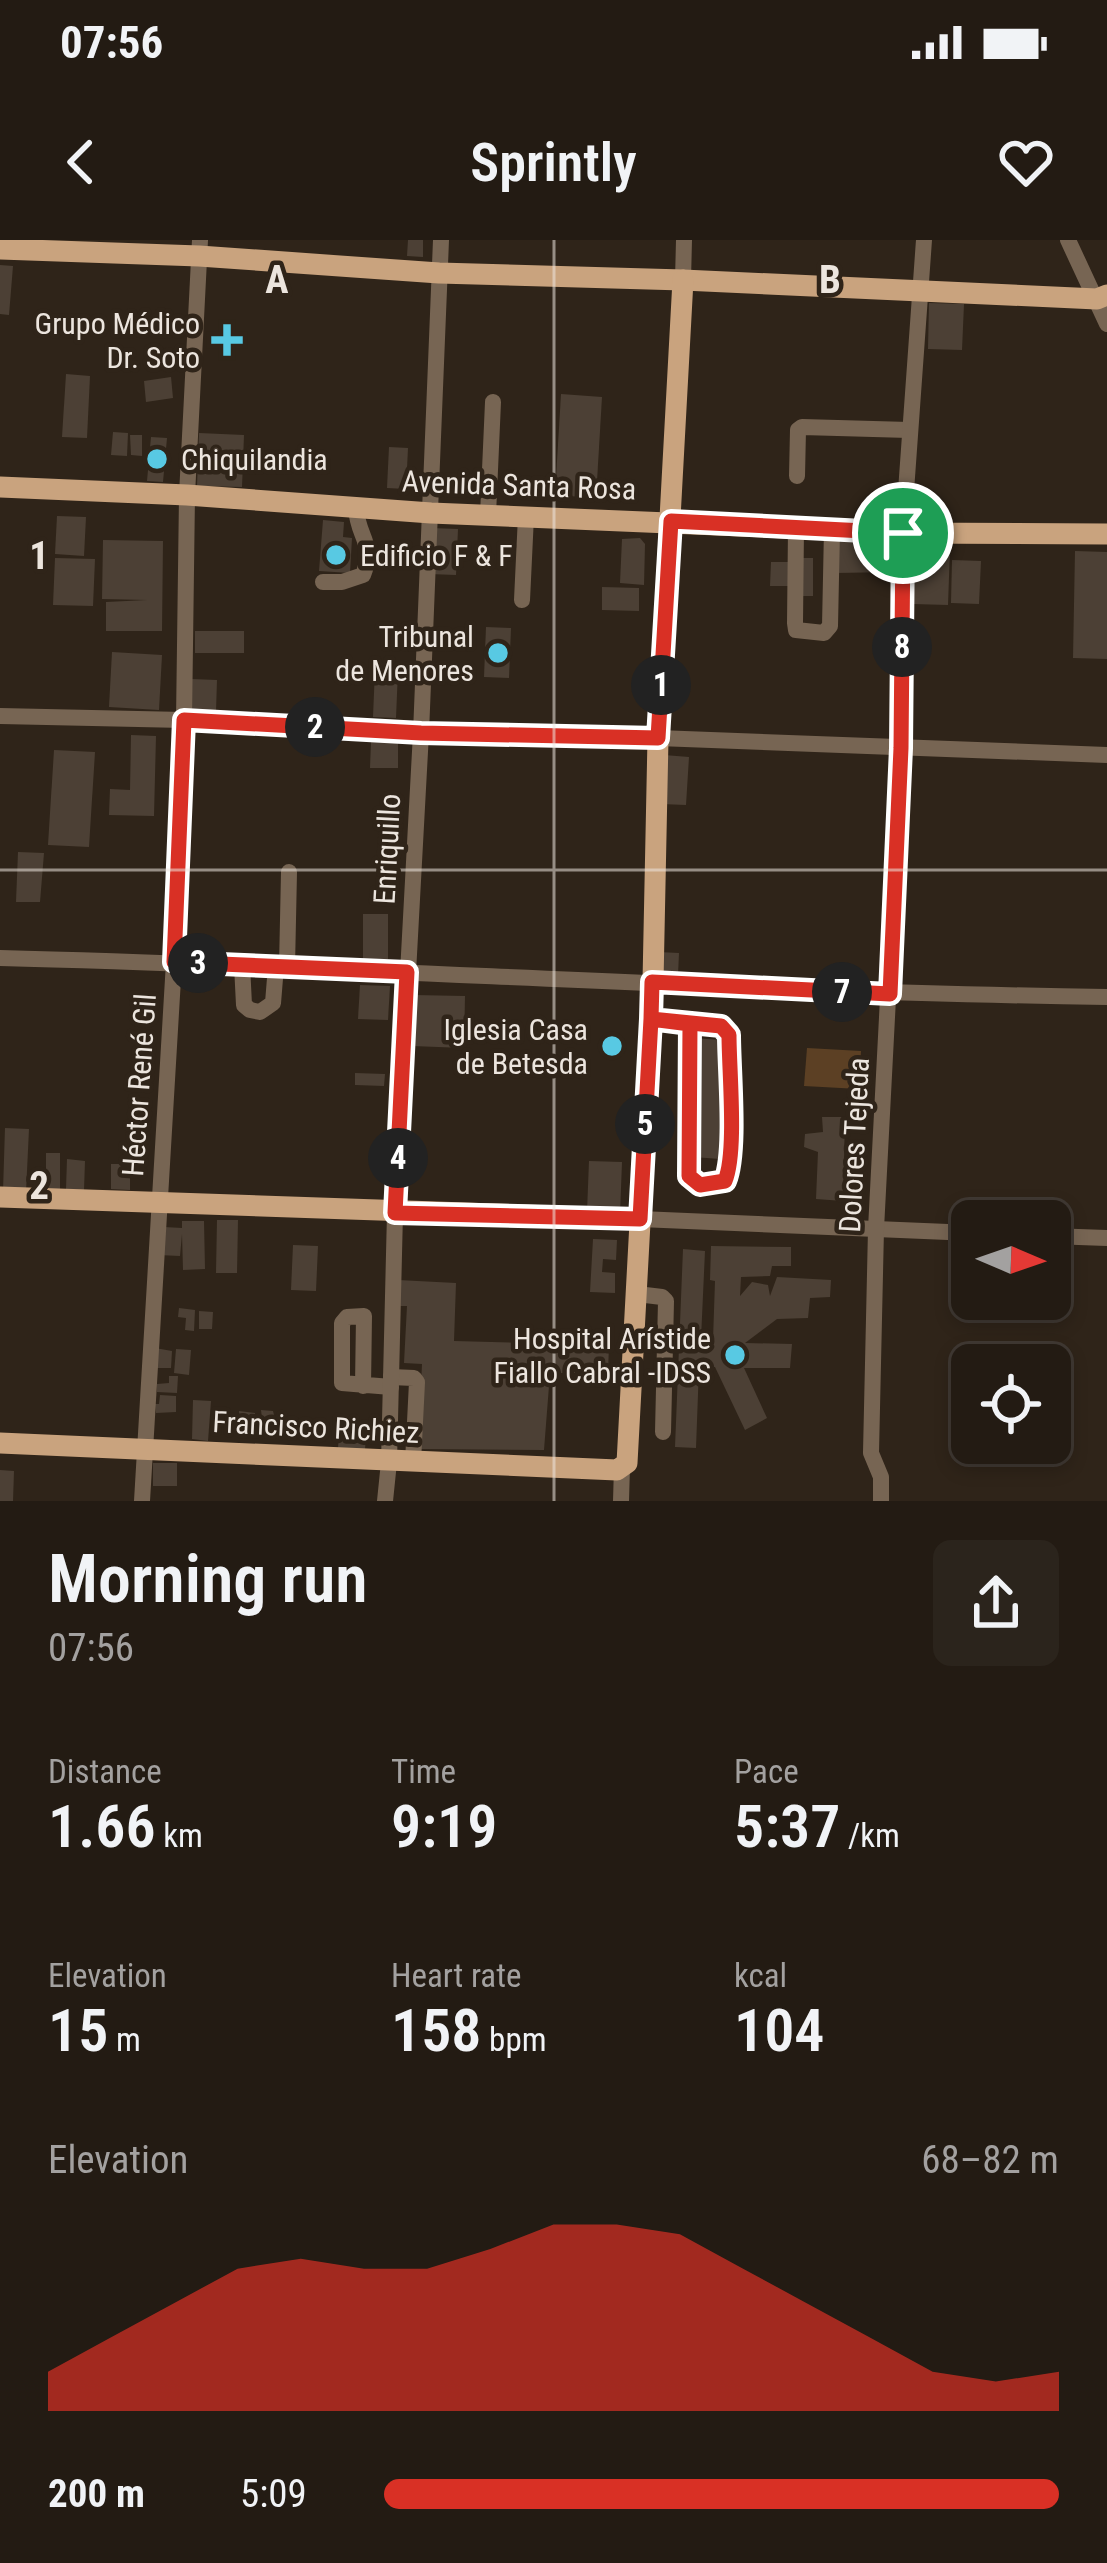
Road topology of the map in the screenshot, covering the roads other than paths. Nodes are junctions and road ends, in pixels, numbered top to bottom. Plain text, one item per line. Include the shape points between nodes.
1 (441, 240) edge
2 (684, 240) edge
3 (924, 240) edge
4 (1069, 240) edge
5 (200, 248) edge
6 (0, 249) edge
7 (439, 273) junction
8 (682, 280) junction
9 (922, 292) junction
10 (1102, 297) edge
11 (1107, 324) edge
12 (493, 402) dead end
13 (909, 430) junction
14 (796, 476) dead end
15 (0, 488) edge
16 (187, 495) junction
17 (356, 507) junction
18 (431, 513) junction
19 (488, 515) junction
20 (526, 516) junction
21 (671, 521) junction
22 (796, 528) junction
23 (832, 530) junction
24 (903, 533) junction
25 (1107, 535) edge
26 (323, 582) dead end
27 (522, 600) dead end
28 (0, 716) edge
29 (184, 720) junction
30 (421, 733) junction
31 (658, 738) junction
32 (901, 748) junction
33 (1107, 755) edge
34 (289, 872) dead end
35 (0, 958) edge
36 (174, 962) junction
37 (242, 965) junction
38 (281, 967) junction
39 (407, 972) junction
40 (652, 982) junction
41 (890, 994) junction
42 (1107, 997) edge
43 (651, 1019) junction
44 (690, 1024) junction
45 (0, 1197) edge
46 (158, 1201) junction
47 (395, 1213) junction
48 (640, 1219) junction
49 (876, 1229) junction
50 (951, 1232) edge
51 (1071, 1237) edge
52 (1107, 1238) edge
53 (637, 1294) junction
54 (392, 1318) junction
55 (391, 1382) junction
56 (663, 1432) dead end
57 (0, 1442) edge
58 (144, 1449) junction
59 (389, 1462) junction
60 (413, 1462) junction
61 (624, 1465) junction
62 (142, 1501) edge
63 (385, 1501) edge
64 (621, 1501) edge
65 (881, 1501) edge

1 - 7 street, Enriquillo
2 - 8 street
3 - 9 street, Dolores Tejeda
4 - 10 street
5 - 6 main road
5 - 7 main road
5 - 16 street, Héctor René Gil
7 - 8 main road
7 - 18 street, Enriquillo
8 - 9 main road
8 - 21 main road
9 - 10 main road
9 - 13 street, Dolores Tejeda
10 - 11 street
12 - 19 street
13 - 14 street via 802,427
13 - 24 street, Dolores Tejeda
15 - 16 main road, Avenida Santa Rosa
16 - 17 main road, Avenida Santa Rosa
16 - 29 street, Héctor René Gil
17 - 18 main road, Avenida Santa Rosa
17 - 26 street via 368,545 363,574
18 - 19 main road, Avenida Santa Rosa
18 - 30 street, Enriquillo
19 - 20 main road, Avenida Santa Rosa
20 - 21 main road, Avenida Santa Rosa
20 - 27 street
21 - 22 main road, Avenida Santa Rosa
21 - 31 main road
22 - 23 main road, Avenida Santa Rosa
22 - 23 street via 794,623 801,632 830,626
23 - 24 main road, Avenida Santa Rosa
24 - 25 main road, Avenida Santa Rosa
24 - 32 street, Dolores Tejeda
28 - 29 street
29 - 30 street
29 - 36 street, Héctor René Gil
30 - 31 street
30 - 39 street, Enriquillo
31 - 32 street
31 - 40 main road
32 - 33 street
32 - 41 street, Dolores Tejeda
34 - 38 street
35 - 36 street
36 - 37 street
36 - 46 street, Héctor René Gil
37 - 38 street
37 - 38 street via 244,1006 260,1012 274,1003
38 - 39 street
39 - 40 street
39 - 47 street, Enriquillo
40 - 41 street
40 - 43 main road
41 - 42 street
41 - 49 street, Dolores Tejeda
43 - 44 street
43 - 48 main road
44 - 44 street via 689,1176 717,1184 730,1169 729,1035 721,1026
45 - 46 main road
46 - 47 main road
46 - 58 street, Héctor René Gil
47 - 48 main road
47 - 54 street, Enriquillo
48 - 49 street
48 - 53 main road
49 - 50 street
49 - 65 street, Dolores Tejeda via 871,1453
51 - 52 street
53 - 56 street via 666,1301
53 - 61 main road
54 - 55 street, Enriquillo
54 - 55 street via 347,1317 341,1362 342,1383
55 - 59 street, Enriquillo
55 - 60 street via 417,1382
57 - 58 main road, Francisco Richiez
58 - 59 main road, Francisco Richiez
58 - 62 street, Héctor René Gil
59 - 60 main road, Francisco Richiez
59 - 63 street, Enriquillo
60 - 61 main road, Francisco Richiez
61 - 64 street

